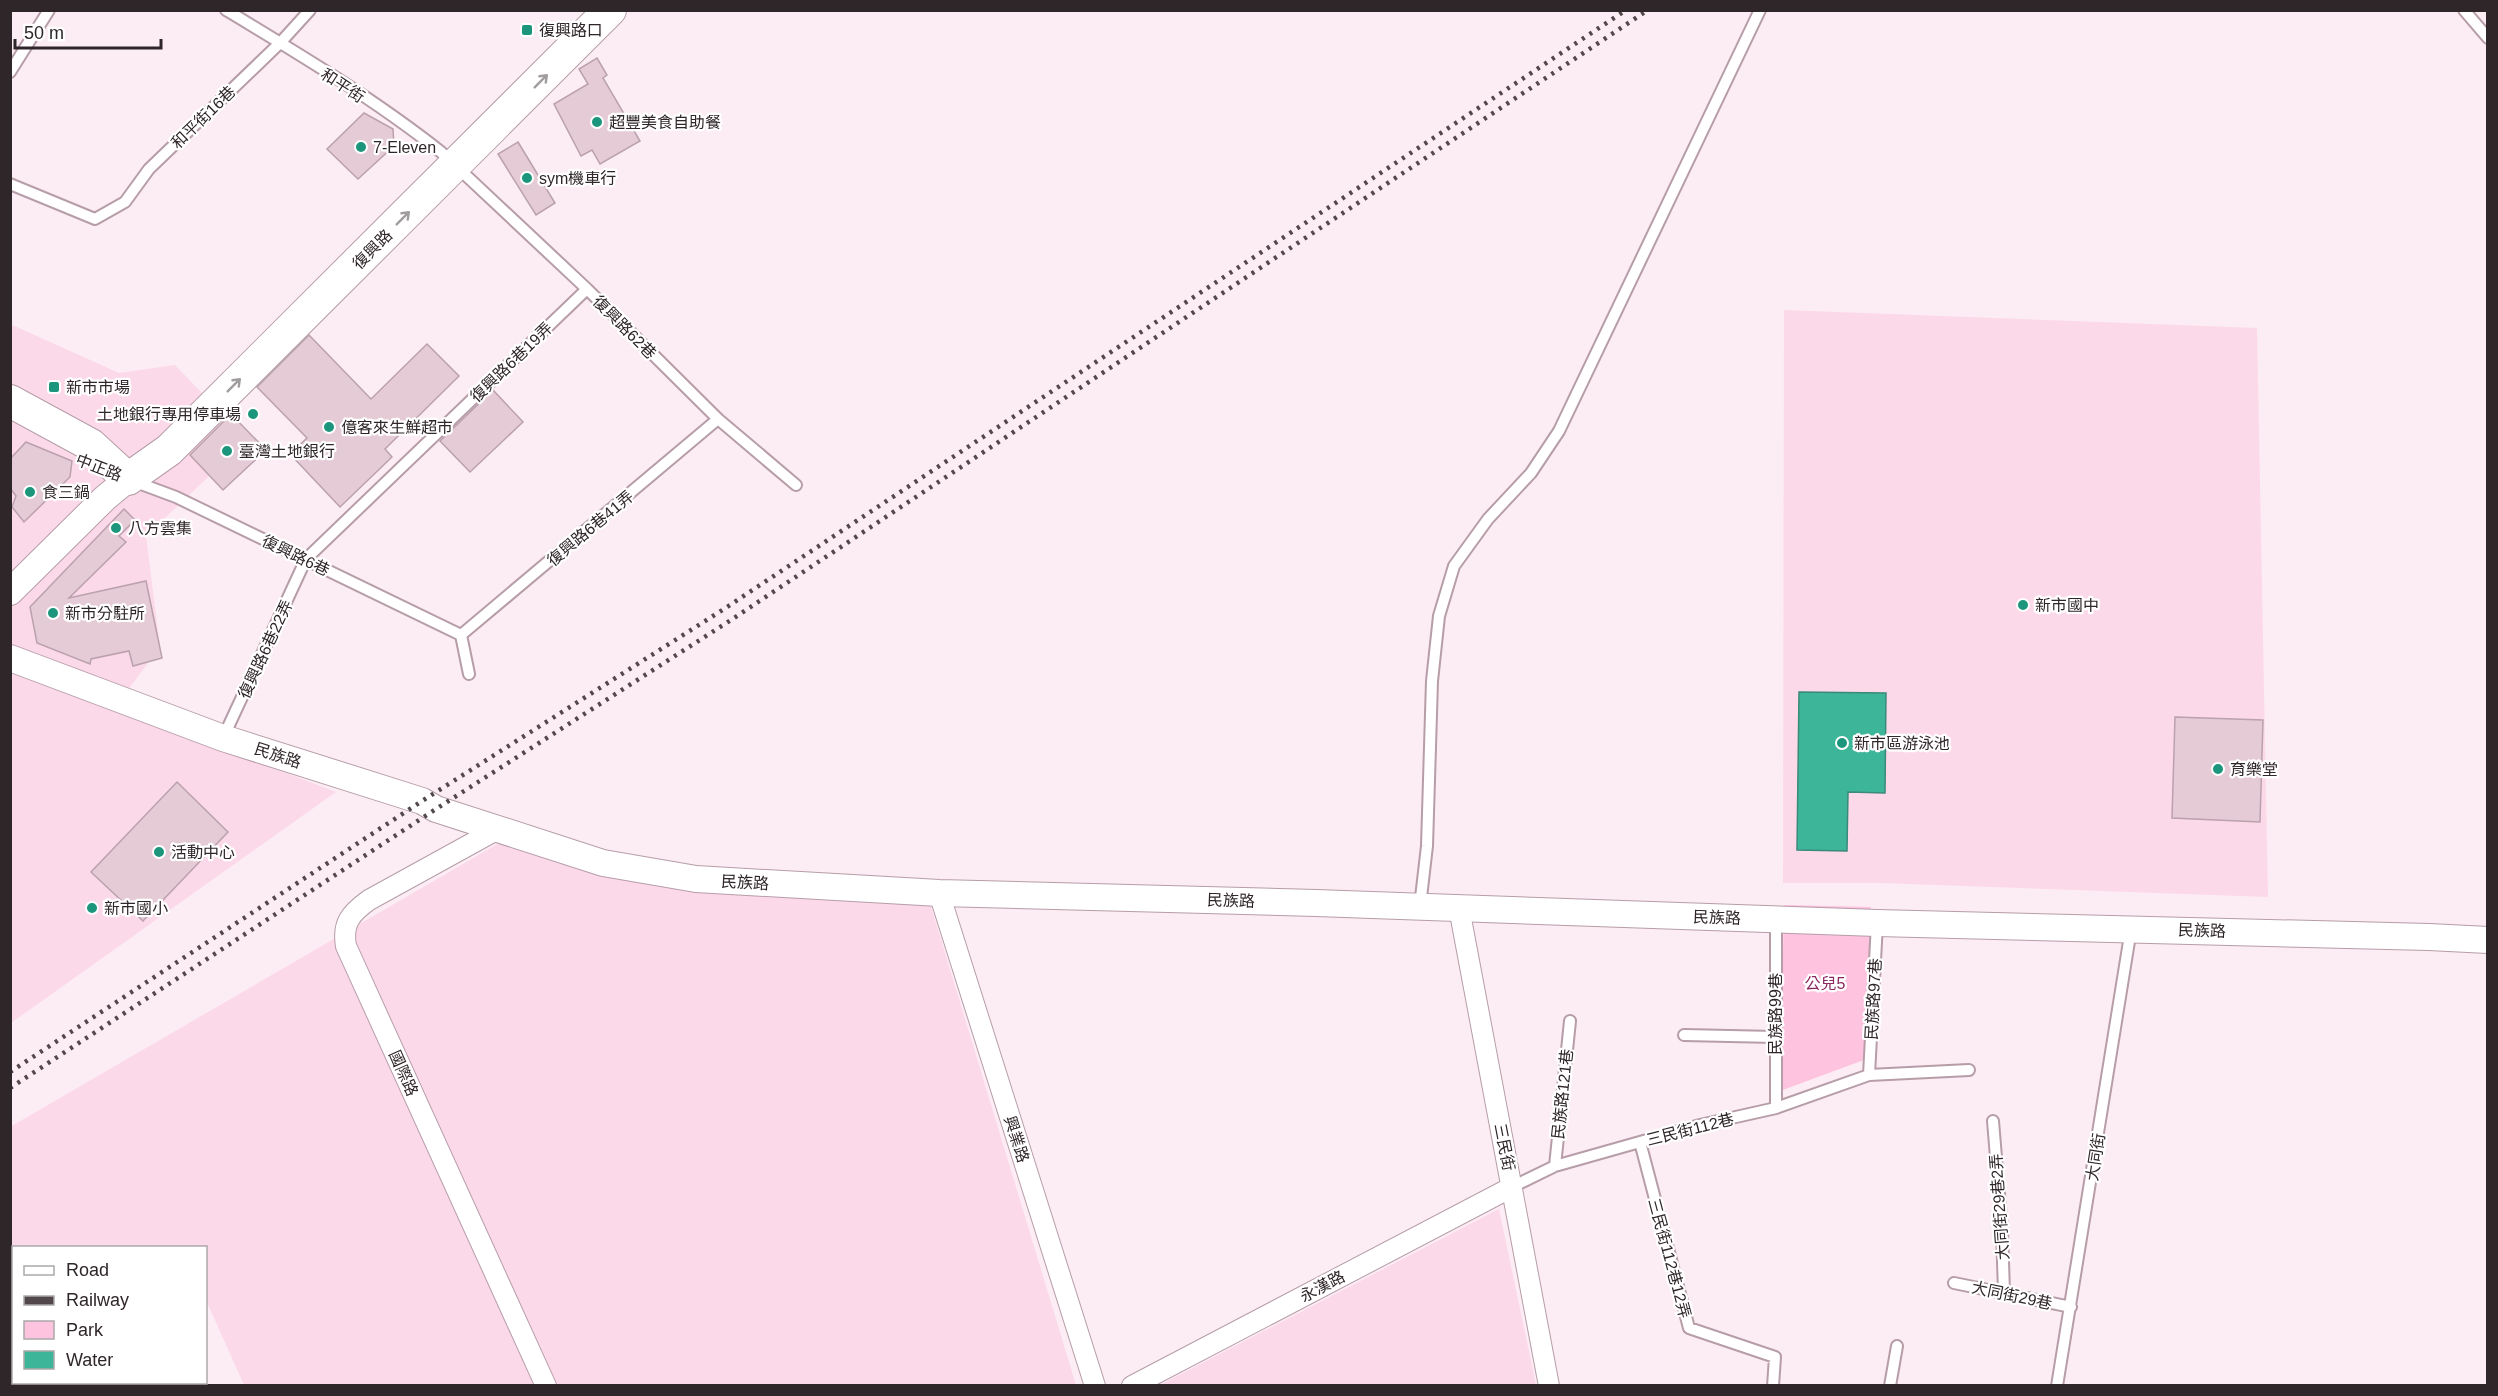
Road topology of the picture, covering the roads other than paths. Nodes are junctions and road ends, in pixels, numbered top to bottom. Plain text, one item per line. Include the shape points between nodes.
1 (49, 10) edge
2 (226, 10) edge
3 (310, 10) edge
4 (581, 10) edge
5 (610, 10) edge
6 (1760, 10) edge
7 (2464, 10) edge
8 (2487, 38) edge
9 (280, 43) junction
10 (10, 72) edge
11 (449, 159) junction
12 (10, 184) edge
13 (587, 289) junction
14 (10, 401) edge
15 (718, 419) junction
16 (10, 423) edge
17 (128, 479) junction
18 (796, 485) dead end
19 (306, 559) junction
20 (10, 592) edge
21 (461, 635) junction
22 (10, 658) edge
23 (469, 674) dead end
24 (224, 738) junction
25 (498, 829) junction
26 (939, 893) junction
27 (1420, 907) junction
28 (1459, 908) junction
29 (1776, 919) junction
30 (1877, 923) junction
31 (2131, 928) junction
32 (2487, 940) edge
33 (1570, 1021) dead end
34 (1684, 1035) dead end
35 (1775, 1037) junction
36 (1969, 1070) dead end
37 (1869, 1075) junction
38 (1776, 1108) junction
39 (1992, 1121) dead end
40 (1640, 1142) junction
41 (1555, 1166) junction
42 (1512, 1187) junction
43 (1954, 1283) dead end
44 (2004, 1293) junction
45 (2071, 1307) junction
46 (1898, 1346) dead end
47 (546, 1386) edge
48 (1095, 1386) edge
49 (1132, 1386) edge
50 (1549, 1386) edge
51 (1773, 1386) edge
52 (1890, 1386) edge
53 (2057, 1386) edge

1 - 10 lane
2 - 9 lane, 和平街
3 - 9 lane, 和平街16巷
4 - 11 main road, 復興路
11 -> 5 main road, 復興路
6 - 27 lane via 1560,430 1531,473 1488,519 1454,566 1438,616 1427,846
7 - 8 lane
9 - 11 lane, 和平街 via 418,134
9 - 12 lane, 和平街16巷 via 149,169 124,202 95,219
11 - 13 lane, 復興路62巷
11 - 17 main road, 復興路 via 169,450
13 - 15 lane, 復興路62巷
13 - 19 lane, 復興路6巷19弄
14 - 17 main road, 中正路 via 91,445
15 - 18 lane, 復興路62巷
15 - 21 lane, 復興路6巷41弄
16 - 17 main road, 中正路 via 82,463
17 - 19 lane, 復興路6巷 via 176,497
17 - 20 street, 復興路
19 - 21 lane, 復興路6巷
19 - 24 lane, 復興路6巷22弄
21 - 23 lane
22 - 24 street, 民族路
24 - 25 street, 民族路
25 - 26 street, 民族路 via 603,863 696,879
25 - 47 street, 國際路 via 354,910 344,935
26 - 27 street, 民族路
26 - 48 street, 興業路
27 - 28 street, 民族路
28 - 29 street, 民族路
28 - 42 street, 三民街
29 - 30 street, 民族路
29 - 35 lane, 民族路99巷
30 - 31 street, 民族路
30 - 37 lane, 民族路97巷
31 - 32 street, 民族路
31 - 45 lane, 大同街
33 - 41 lane, 民族路121巷
34 - 35 lane
35 - 38 lane, 民族路99巷
36 - 37 lane, 三民街112巷
37 - 38 lane, 三民街112巷
38 - 40 lane, 三民街112巷
39 - 44 lane, 大同街29巷2弄
40 - 41 lane, 三民街112巷
40 - 51 lane, 三民街112巷12弄 via 1689,1328 1775,1357
41 - 42 lane, 三民街112巷
42 - 49 street, 永漢路
42 - 50 street, 三民街
43 - 44 lane, 大同街29巷
44 - 45 lane, 大同街29巷
45 - 53 lane, 大同街
46 - 52 lane

